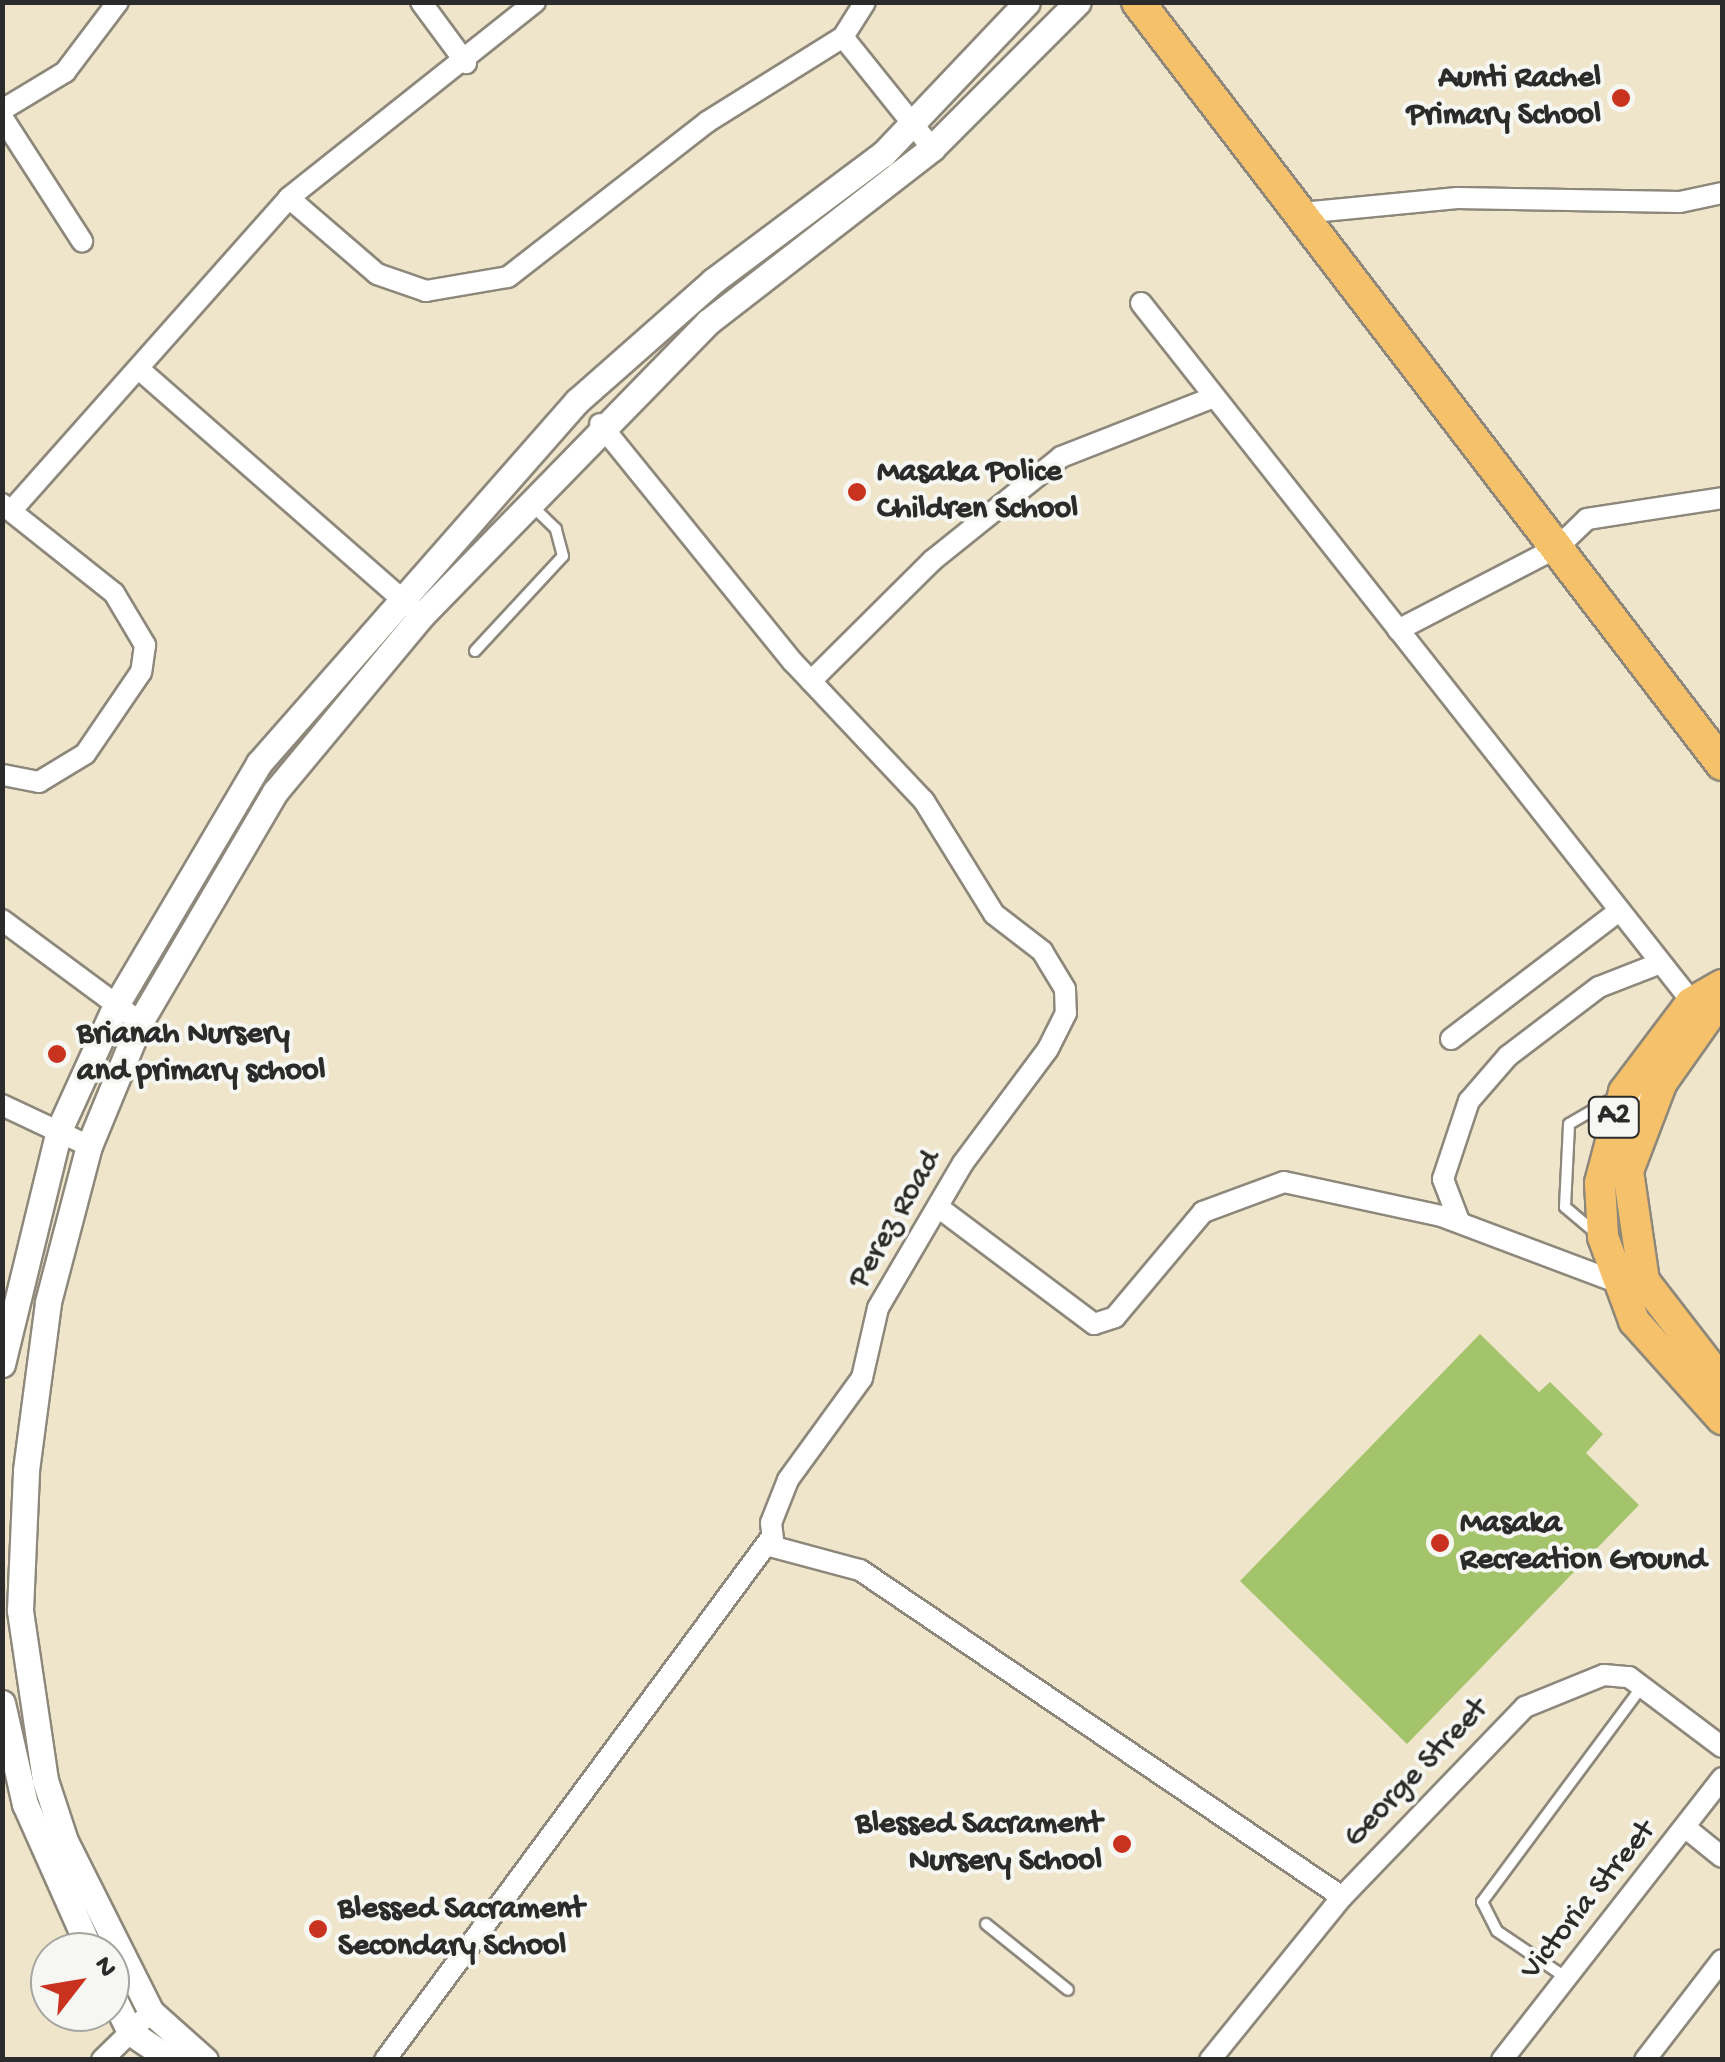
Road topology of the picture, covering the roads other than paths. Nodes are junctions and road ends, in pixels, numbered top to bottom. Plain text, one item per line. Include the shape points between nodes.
1 (118, 2) edge
2 (422, 2) edge
3 (535, 2) edge
4 (866, 2) edge
5 (1026, 2) edge
6 (1078, 2) edge
7 (1138, 2) edge
8 (843, 37) junction
9 (466, 64) junction
10 (2, 114) edge
11 (914, 126) junction
12 (932, 148) junction
13 (1722, 193) edge
14 (289, 198) junction
15 (1302, 213) junction
16 (82, 241) dead end
17 (1141, 304) dead end
18 (138, 369) junction
19 (1214, 397) junction
20 (600, 424) junction
21 (1722, 498) edge
22 (527, 502) junction
23 (7, 507) edge
24 (1558, 547) junction
25 (401, 596) junction
26 (421, 616) junction
27 (1398, 630) junction
28 (475, 651) dead end
29 (811, 681) junction
30 (1722, 764) edge
31 (2, 774) edge
32 (1615, 914) junction
33 (2, 920) edge
34 (1658, 964) junction
35 (1722, 985) edge
36 (116, 1005) junction
37 (1707, 1007) edge
38 (140, 1022) junction
39 (1451, 1039) dead end
40 (2, 1105) edge
41 (60, 1130) junction
42 (89, 1146) junction
43 (938, 1207) junction
44 (1459, 1221) junction
45 (1630, 1284) junction
46 (2, 1364) edge
47 (1722, 1382) edge
48 (1722, 1420) edge
49 (772, 1538) junction
50 (11, 1609) edge
51 (1644, 1684) junction
52 (2, 1703) edge
53 (1722, 1747) edge
54 (1722, 1778) edge
55 (1686, 1828) junction
56 (1722, 1858) edge
57 (1342, 1897) junction
58 (986, 1924) dead end
59 (82, 1932) edge
60 (1722, 1960) edge
61 (1566, 1978) junction
62 (1068, 1990) dead end
63 (151, 2012) junction
64 (130, 2032) junction
65 (102, 2060) edge
66 (172, 2060) edge
67 (205, 2060) edge
68 (386, 2060) edge
69 (1210, 2060) edge
70 (1502, 2060) edge
71 (1645, 2060) edge

1 - 10 street via 64,72
2 - 9 street
3 - 9 street
4 - 8 street
5 - 11 street
6 - 12 street
7 - 15 highway
8 - 11 street
8 - 14 street via 707,122 508,277 467,290 426,292 377,274
9 - 14 street
10 - 16 street
11 - 12 street
11 - 25 street via 712,281 577,401
12 - 20 street via 708,322
13 - 15 street via 1680,202 1457,198
14 - 18 street
15 - 24 highway
17 - 19 street
18 - 23 street
18 - 25 street
19 - 27 street
19 - 29 street via 1061,457 933,560
20 - 22 street
20 - 29 street, Perez Road
21 - 24 street via 1601,514
22 - 26 street
22 - 28 lane via 556,529 563,556
23 - 31 street via 114,593 145,646 141,672 85,754 39,782
24 - 27 street
24 - 30 highway
25 - 26 street
25 - 36 street via 259,763
26 - 38 street via 275,792
27 - 32 street
29 - 43 street, Perez Road via 924,801 994,914 1042,951 1064,988 1066,1013 1048,1049
32 - 34 street
32 - 39 street
33 - 36 street
34 - 37 street
34 - 44 street via 1599,987 1508,1056 1469,1101 1443,1179
35 - 37 main road, A2
36 - 38 street
36 - 41 street
37 - 45 main road, A2 via 1607,1134
38 - 42 street
40 - 41 street
41 - 42 street
41 - 46 street
42 - 50 street via 48,1302
43 - 44 street via 1094,1324 1116,1318 1203,1212 1256,1186 1284,1182
43 - 49 street, Perez Road via 878,1308 862,1378 776,1504
44 - 45 street
45 - 47 main road, A2
45 - 48 main road, A2 via 1655,1352
49 - 57 street via 782,1553 860,1570
49 - 68 street
50 - 63 street via 44,1780
51 - 53 street
51 - 57 street, George Street via 1604,1676 1525,1708 1493,1731
51 - 61 lane via 1482,1902 1497,1931
52 - 59 street via 25,1804
54 - 55 street, Victoria Street
55 - 56 street
55 - 61 street, Victoria Street
57 - 69 street, George Street
58 - 62 lane
60 - 71 street
61 - 70 street, Victoria Street
63 - 64 street
63 - 67 street
64 - 65 street
64 - 66 street

